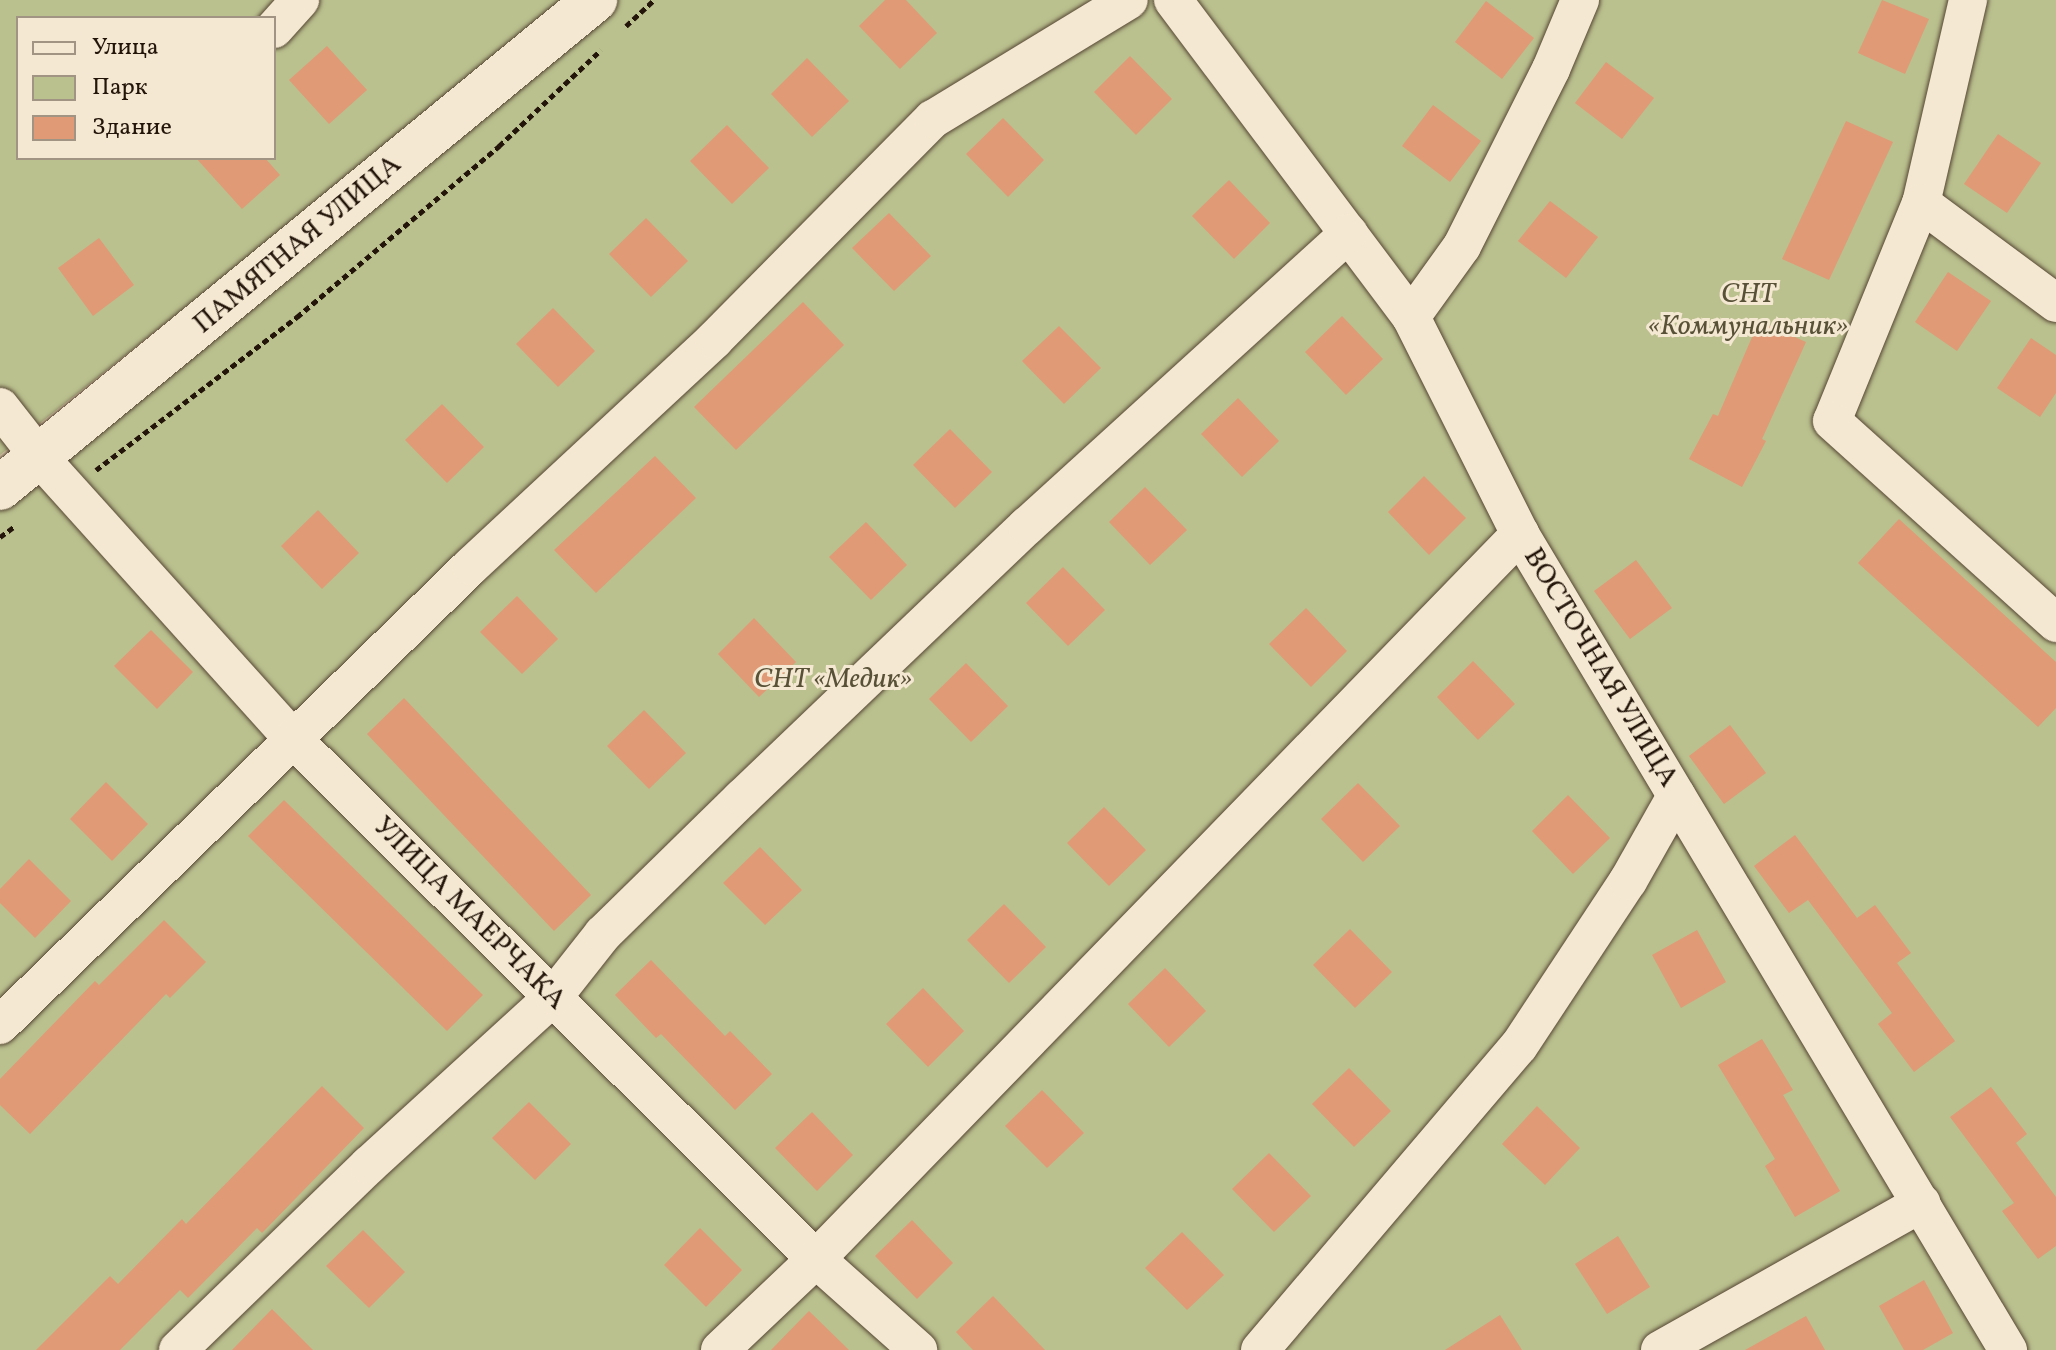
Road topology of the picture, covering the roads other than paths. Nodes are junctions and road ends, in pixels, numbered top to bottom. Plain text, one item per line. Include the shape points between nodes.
1 (300, 0) edge
2 (1129, 0) edge
3 (1173, 0) edge
4 (1580, 0) edge
5 (1968, 0) edge
6 (608, 16) edge
7 (276, 27) edge
8 (1921, 203) junction
9 (1349, 233) junction
10 (2056, 303) edge
11 (1411, 317) junction
12 (0, 407) edge
13 (40, 458) junction
14 (10, 505) edge
15 (1520, 534) junction
16 (2056, 623) edge
17 (292, 738) junction
18 (1676, 796) junction
19 (554, 996) junction
20 (0, 1025) edge
21 (1922, 1203) junction
22 (816, 1259) junction
23 (178, 1350) edge
24 (720, 1350) edge
25 (918, 1350) edge
26 (1260, 1350) edge
27 (1660, 1350) edge
28 (2008, 1350) edge

1 - 7 street
2 - 17 street via 933,119 714,340
3 - 9 street, ВОСТОЧНАЯ УЛИЦА
4 - 11 street via 1462,246
5 - 8 street
6 - 13 street, ПАМЯТНАЯ УЛИЦА
8 - 10 street
8 - 16 street via 1832,421
9 - 11 street, ВОСТОЧНАЯ УЛИЦА
9 - 19 street via 1027,526 764,776 603,934
11 - 15 street, ВОСТОЧНАЯ УЛИЦА
12 - 13 street, УЛИЦА МАЕРЧАКА
13 - 14 street, ПАМЯТНАЯ УЛИЦА
13 - 17 street, УЛИЦА МАЕРЧАКА
15 - 18 street, ВОСТОЧНАЯ УЛИЦА
15 - 22 street
17 - 19 street, УЛИЦА МАЕРЧАКА
17 - 20 street
18 - 21 street, ВОСТОЧНАЯ УЛИЦА
18 - 26 street via 1628,881 1519,1046
19 - 22 street, УЛИЦА МАЕРЧАКА
19 - 23 street
21 - 27 street
21 - 28 street, ВОСТОЧНАЯ УЛИЦА
22 - 24 street
22 - 25 street, УЛИЦА МАЕРЧАКА

